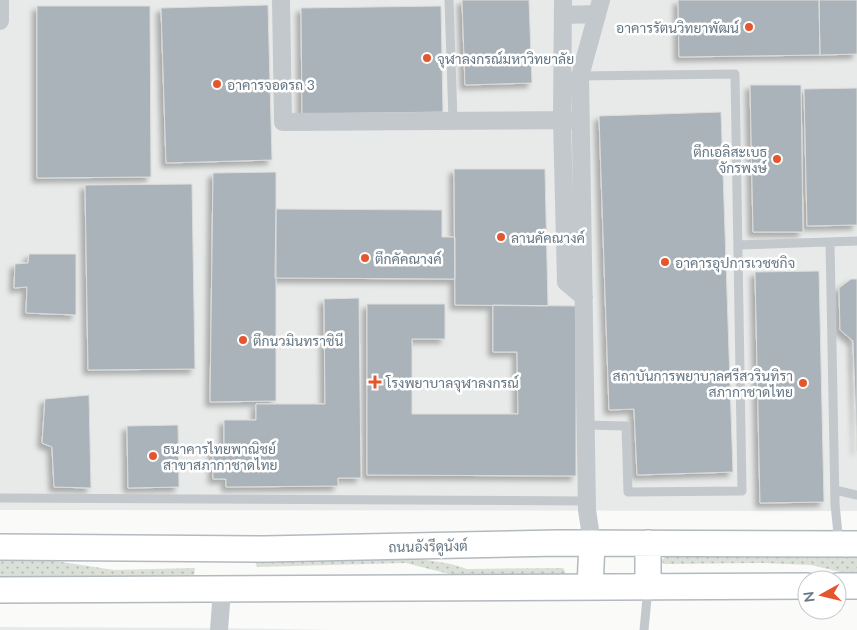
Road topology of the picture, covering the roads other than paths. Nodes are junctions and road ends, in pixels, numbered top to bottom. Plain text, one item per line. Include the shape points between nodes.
1 (0, 0) edge
2 (281, 0) edge
3 (449, 0) edge
4 (563, 7) edge
5 (599, 7) edge
6 (0, 21) edge
7 (580, 76) junction
8 (562, 119) junction
9 (453, 120) junction
10 (581, 120) junction
11 (857, 241) edge
12 (830, 242) junction
13 (738, 245) junction
14 (584, 297) junction
15 (586, 425) junction
16 (835, 490) junction
17 (857, 496) edge
18 (0, 498) edge
19 (587, 501) junction
20 (592, 543) junction
21 (648, 543) junction
22 (848, 544) edge
23 (0, 547) edge
24 (225, 549) junction
25 (648, 586) junction
26 (797, 586) edge
27 (590, 587) junction
28 (0, 590) edge
29 (222, 590) junction
30 (219, 630) edge
31 (644, 630) edge

1 - 6 street
2 - 9 street via 283,122
3 - 9 lane
4 - 5 street
4 - 8 street
5 - 7 street
7 - 10 street
7 - 13 lane via 735,74
8 - 9 street
8 - 10 street
8 - 14 street via 566,282
10 - 14 street
11 - 12 lane
12 - 13 lane
12 - 16 lane
13 - 15 lane via 742,491 628,492 626,426
14 - 15 street
15 - 19 street
16 - 17 lane
16 - 22 lane
18 - 19 lane
19 - 20 street
20 - 21 main road, ถนนอังรีดูนังต์
20 - 24 main road, ถนนอังรีดูนังต์
20 - 27 main road
21 - 22 main road, ถนนอังรีดูนังต์
21 - 25 main road
23 - 24 main road, ถนนอังรีดูนังต์
24 - 29 main road
25 - 26 main road
25 - 27 main road
25 - 31 lane
27 - 29 main road
28 - 29 main road
29 - 30 street

